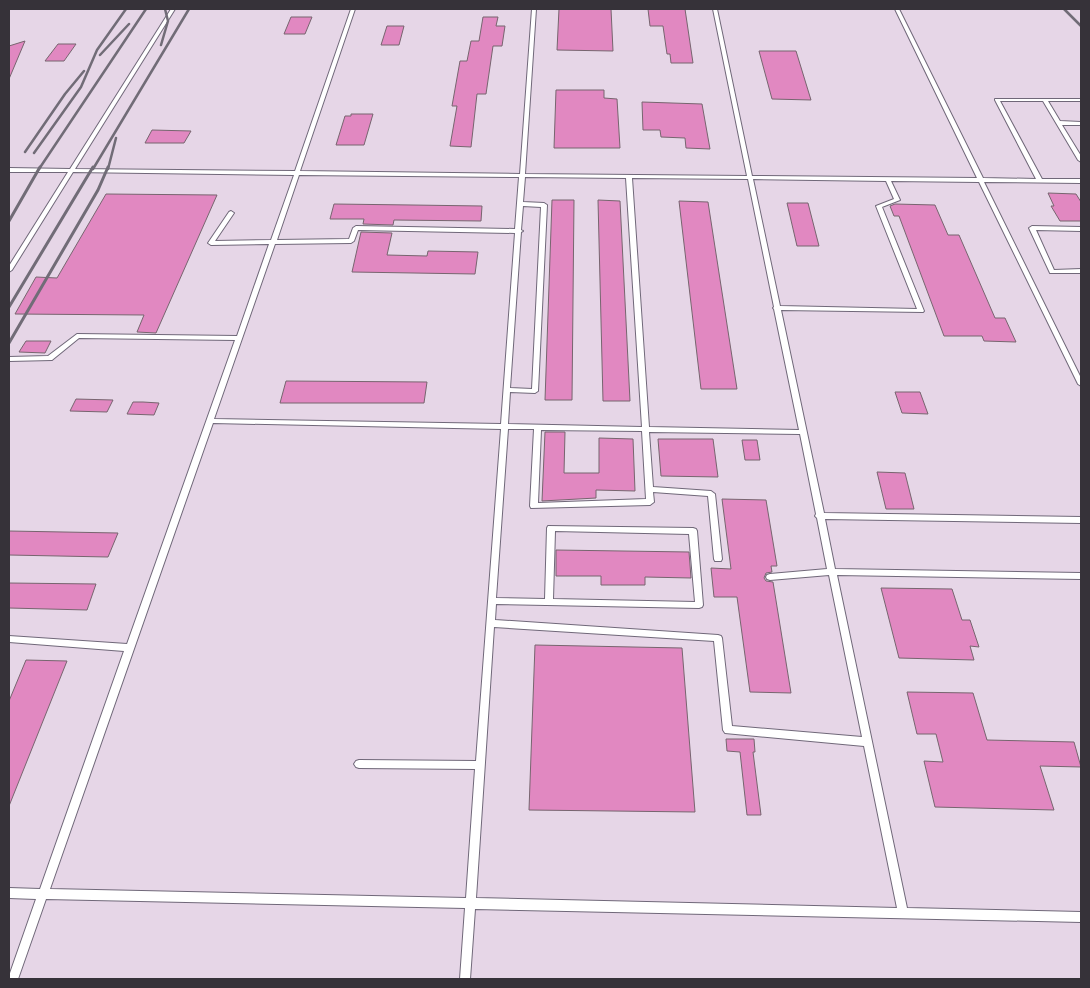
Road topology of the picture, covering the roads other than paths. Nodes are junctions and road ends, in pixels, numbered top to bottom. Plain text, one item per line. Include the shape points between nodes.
1 (173, 9) edge
2 (353, 9) edge
3 (534, 9) edge
4 (715, 9) edge
5 (898, 9) edge
6 (1045, 100) junction
7 (1081, 100) edge
8 (1059, 123) junction
9 (1081, 123) edge
10 (1079, 152) edge
11 (1081, 160) edge
12 (9, 170) edge
13 (71, 171) junction
14 (298, 172) junction
15 (524, 175) junction
16 (629, 176) junction
17 (750, 178) junction
18 (888, 179) junction
19 (980, 180) junction
20 (1040, 181) junction
21 (1081, 181) edge
22 (522, 204) junction
23 (231, 213) dead end
24 (1081, 229) edge
25 (520, 231) junction
26 (273, 241) junction
27 (9, 270) edge
28 (1081, 271) edge
29 (776, 308) junction
30 (238, 338) junction
31 (9, 359) edge
32 (1081, 384) edge
33 (508, 390) junction
34 (209, 421) junction
35 (505, 426) junction
36 (538, 427) junction
37 (645, 429) junction
38 (801, 432) junction
39 (649, 489) junction
40 (819, 516) junction
41 (1081, 520) edge
42 (718, 559) dead end
43 (831, 572) junction
44 (1081, 576) edge
45 (770, 577) dead end
46 (492, 600) junction
47 (548, 602) junction
48 (491, 623) junction
49 (9, 638) edge
50 (129, 648) junction
51 (868, 742) junction
52 (360, 764) dead end
53 (481, 765) junction
54 (9, 893) edge
55 (43, 894) junction
56 (470, 904) junction
57 (904, 913) junction
58 (1081, 917) edge
59 (13, 979) edge
60 (465, 979) edge

1 - 13 lane
2 - 14 lane
3 - 15 lane
4 - 17 lane
5 - 19 lane
6 - 7 lane
6 - 8 lane
6 - 20 lane via 997,100
8 - 9 lane
8 - 10 lane
10 - 11 lane
12 - 13 lane
13 - 14 lane
13 - 27 lane
14 - 15 lane
14 - 26 lane
15 - 16 lane
15 - 22 lane
16 - 17 lane
16 - 37 lane
17 - 18 lane
17 - 29 lane
18 - 19 lane
18 - 29 lane via 897,200 879,206 920,311
19 - 20 lane
19 - 32 lane
20 - 21 lane
22 - 25 lane
22 - 33 lane via 544,205 534,391
23 - 26 lane via 211,243
24 - 28 lane via 1032,228 1052,272
25 - 26 lane via 356,228 351,241
25 - 33 lane
26 - 30 lane
29 - 38 lane
30 - 31 lane via 77,336 50,358
30 - 34 lane
33 - 35 lane
34 - 35 lane
34 - 50 lane
35 - 36 lane
35 - 46 lane
36 - 37 lane
36 - 39 lane via 534,506 650,502
37 - 38 lane
37 - 39 lane
38 - 40 lane
39 - 42 lane via 711,494
40 - 41 lane
40 - 43 lane
43 - 44 lane
43 - 45 lane
43 - 51 lane
46 - 47 lane
46 - 48 lane
47 - 47 lane via 699,605 693,531 551,528
48 - 51 lane via 718,638 728,730
48 - 53 lane
49 - 50 lane
50 - 55 lane
51 - 57 lane
52 - 53 lane
53 - 56 lane
54 - 55 lane
55 - 56 lane
55 - 59 lane
56 - 57 lane
56 - 60 lane
57 - 58 lane

